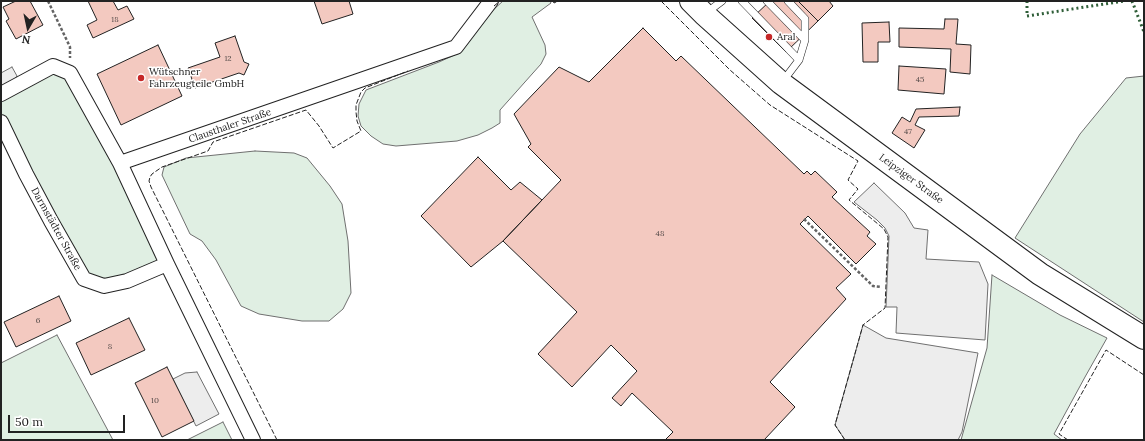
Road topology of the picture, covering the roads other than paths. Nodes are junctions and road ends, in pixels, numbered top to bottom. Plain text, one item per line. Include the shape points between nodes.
1 (491, 1) edge
2 (722, 1) edge
3 (742, 1) edge
4 (767, 1) edge
5 (788, 1) edge
6 (697, 8) edge
7 (805, 40) junction
8 (799, 60) junction
9 (781, 83) junction
10 (1, 94) edge
11 (1, 122) edge
12 (120, 163) junction
13 (167, 264) junction
14 (1144, 338) edge
15 (253, 440) edge

1 - 12 street, Clausthaler Straße via 456,47
2 - 6 lane
3 - 8 lane
4 - 7 lane
5 - 7 lane via 805,19
6 - 9 main road, Leipziger Straße
7 - 8 lane
8 - 9 lane
9 - 14 main road, Leipziger Straße via 1040,274
10 - 12 street via 53,66 70,73
11 - 13 street, Darmstädter Straße via 44,208 84,279 104,286 127,281
12 - 13 street
13 - 15 street

